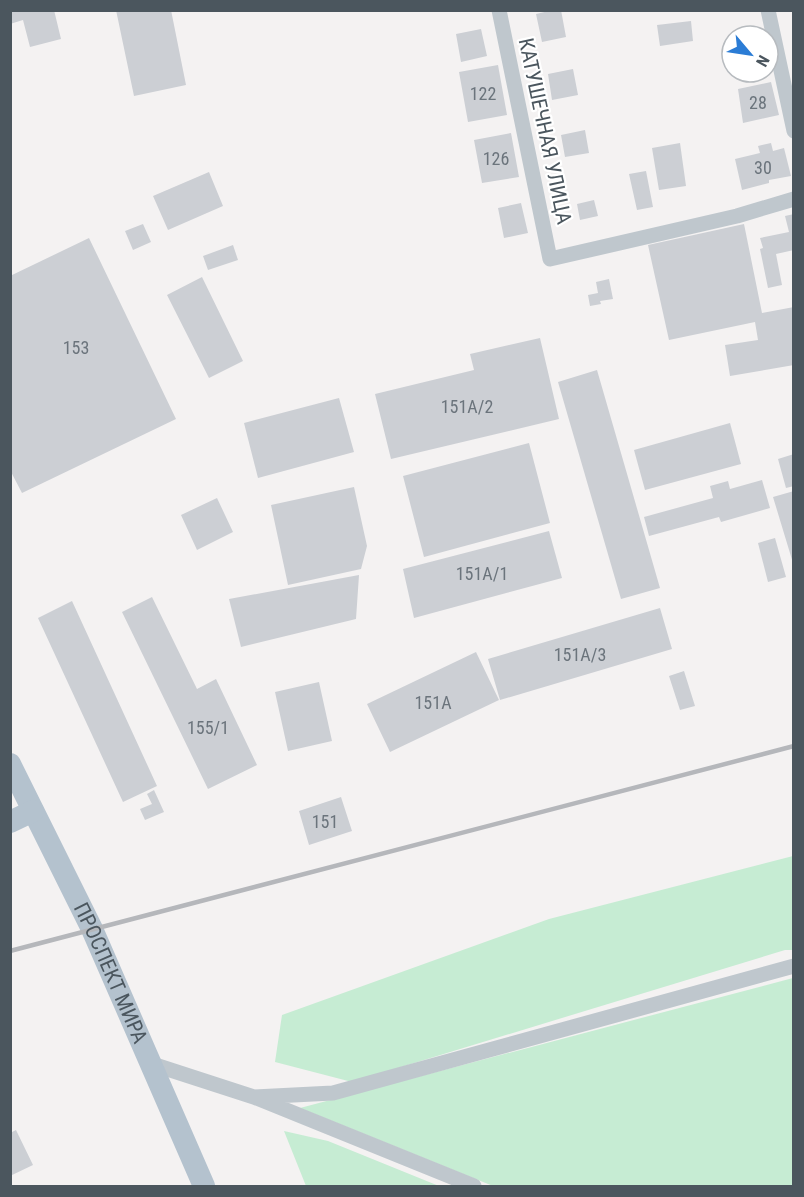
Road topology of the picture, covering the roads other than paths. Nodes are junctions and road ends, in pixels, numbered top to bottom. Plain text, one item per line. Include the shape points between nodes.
1 (499, 10) edge
2 (768, 10) edge
3 (794, 131) edge
4 (794, 199) edge
5 (10, 764) edge
6 (33, 811) junction
7 (10, 822) edge
8 (794, 966) edge
9 (149, 1063) junction
10 (254, 1097) junction
11 (204, 1186) edge
12 (474, 1186) edge

1 - 4 street, КАТУШЕЧНАЯ УЛИЦА via 550,259
2 - 3 street
5 - 6 main road, ПРОСПЕКТ МИРА
6 - 7 main road
6 - 9 main road, ПРОСПЕКТ МИРА via 92,929
8 - 10 street via 333,1093
9 - 10 street
9 - 11 main road, ПРОСПЕКТ МИРА
10 - 12 street

